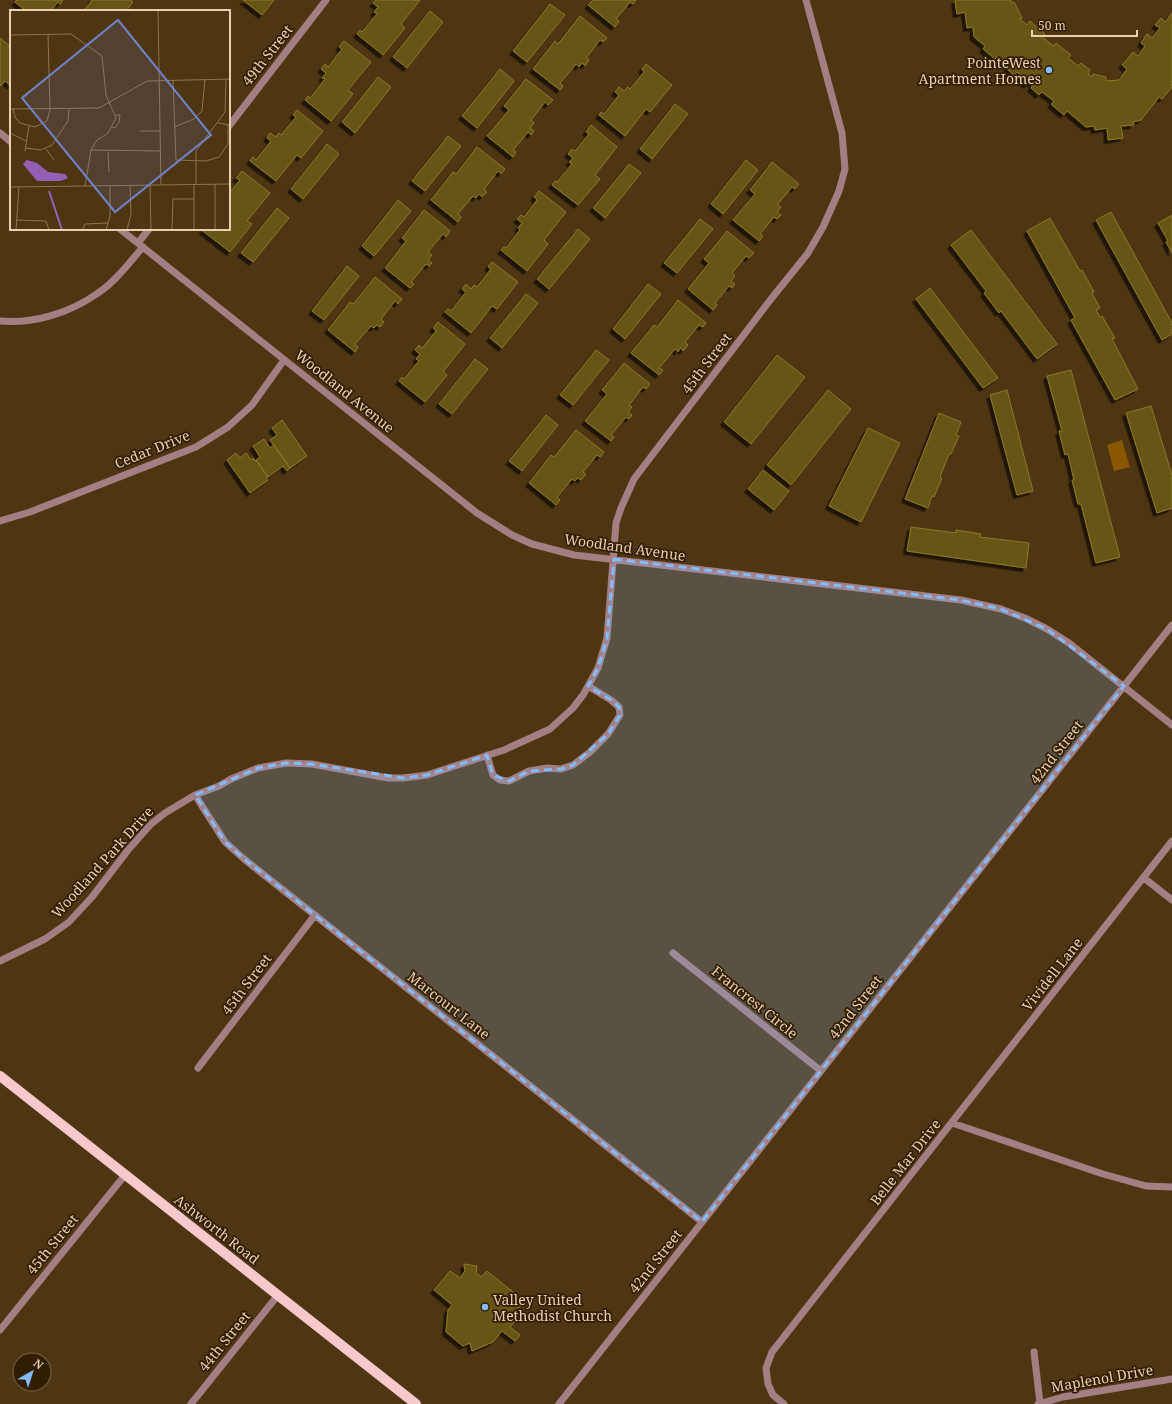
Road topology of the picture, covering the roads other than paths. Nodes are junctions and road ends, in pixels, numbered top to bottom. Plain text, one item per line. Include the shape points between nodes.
1 (326, 0) edge
2 (806, 0) edge
3 (230, 125) edge
4 (0, 133) edge
5 (10, 141) edge
6 (121, 230) edge
7 (148, 230) edge
8 (140, 245) junction
9 (0, 321) edge
10 (284, 360) junction
11 (0, 521) edge
12 (614, 559) junction
13 (1172, 625) edge
14 (588, 686) junction
15 (1124, 686) junction
16 (1172, 725) edge
17 (487, 755) junction
18 (195, 795) junction
19 (1172, 841) edge
20 (1144, 878) junction
21 (1172, 900) edge
22 (315, 915) junction
23 (673, 952) dead end
24 (0, 961) edge
25 (198, 1068) dead end
26 (820, 1071) junction
27 (0, 1076) edge
28 (952, 1123) junction
29 (125, 1174) junction
30 (1172, 1187) edge
31 (702, 1222) junction
32 (278, 1295) junction
33 (0, 1330) edge
34 (1034, 1352) dead end
35 (1172, 1379) edge
36 (191, 1404) edge
37 (416, 1404) edge
38 (558, 1404) edge
39 (784, 1404) edge
40 (1039, 1404) edge

1 - 3 street, 49th Street
2 - 12 street, 45th Street via 842,133 845,168 839,191 808,253 634,479 616,523
4 - 5 street
6 - 8 street, Woodland Avenue
7 - 8 street
8 - 9 street via 122,272 98,293 72,309 42,318
8 - 10 street, Woodland Avenue
10 - 11 street, Cedar Drive via 252,404 228,427 196,447 30,512
10 - 12 street, Woodland Avenue via 477,513 512,535 532,544 574,555
12 - 14 street, Woodland Park Drive via 607,638 598,668
12 - 15 street, Woodland Avenue via 961,600 1001,609 1055,634
13 - 15 street, 42nd Street
14 - 17 street, Woodland Park Drive via 573,708 550,729
14 - 17 street via 612,700 619,707 620,715 608,734 573,765 560,769 529,771 510,781 500,780 493,775
15 - 16 street, Woodland Avenue
15 - 26 street, 42nd Street
17 - 18 street, Woodland Park Drive via 428,775 403,778 388,778 312,764 286,763 258,768
18 - 22 street, Marcourt Lane via 225,842
18 - 24 street, Woodland Park Drive via 151,824 69,922 45,939
19 - 20 street, Vividell Lane
20 - 21 street
20 - 28 street, Vividell Lane
22 - 25 street, 45th Street
22 - 31 street, Marcourt Lane
23 - 26 street, Francrest Circle
26 - 31 street, 42nd Street
27 - 29 main road, Ashworth Road
28 - 30 street, Belle Mar Drive via 1103,1174 1146,1186
28 - 39 street, Belle Mar Drive via 772,1352 766,1368 768,1384 773,1396
29 - 32 main road, Ashworth Road
29 - 33 street, 45th Street
31 - 38 street, 42nd Street
32 - 36 street, 44th Street
32 - 37 main road, Ashworth Road
34 - 40 street
35 - 40 street, Maplenol Drive via 1063,1397

